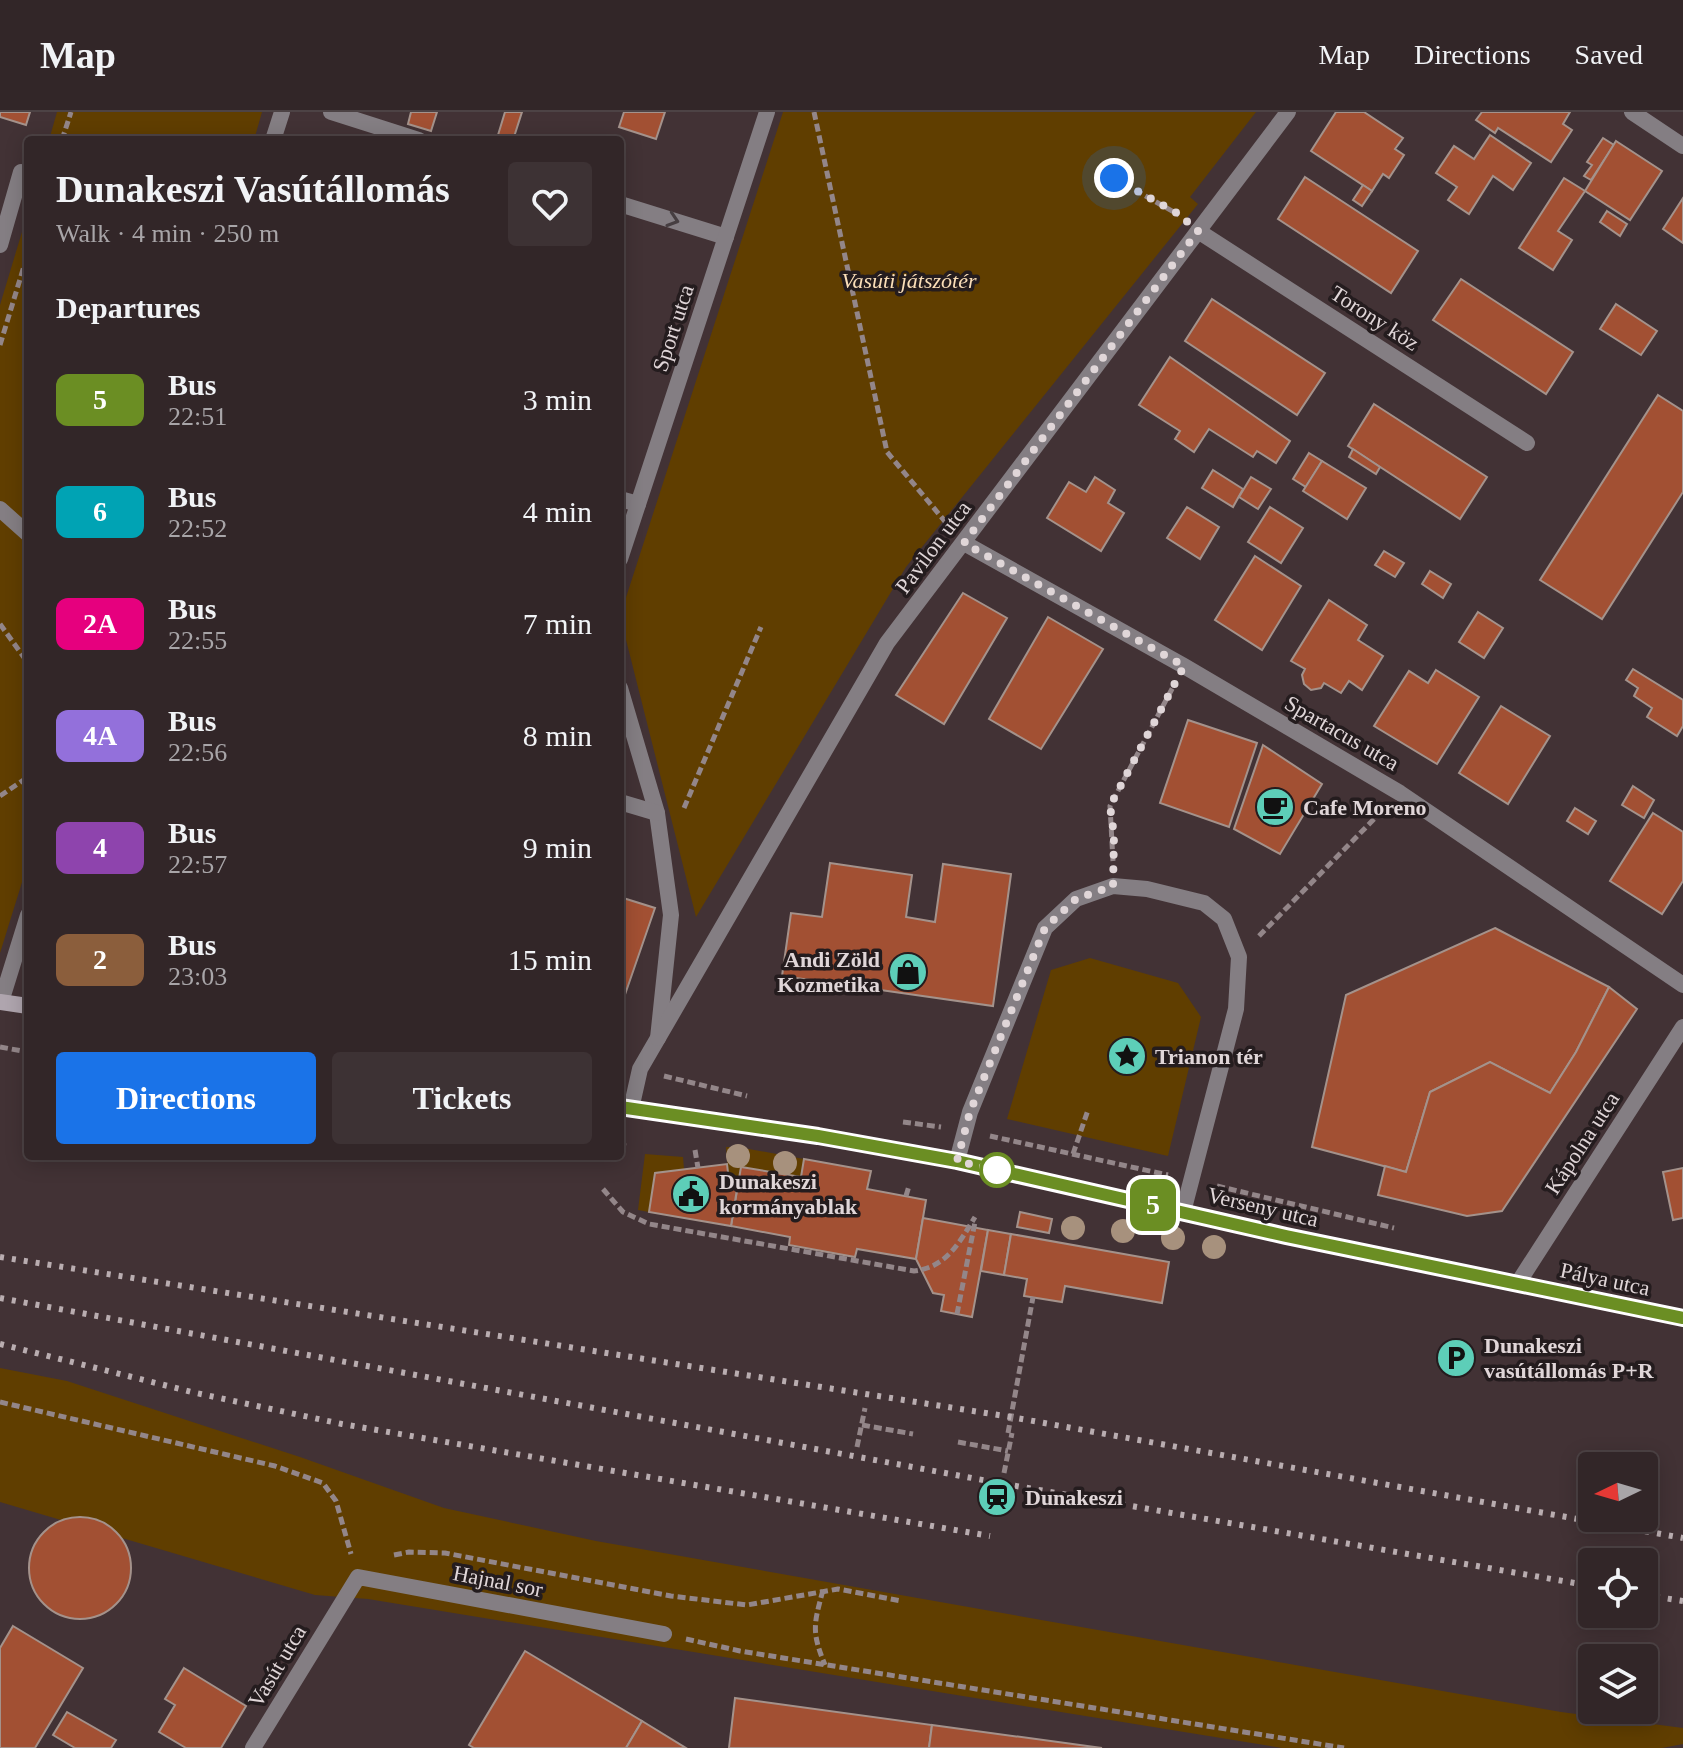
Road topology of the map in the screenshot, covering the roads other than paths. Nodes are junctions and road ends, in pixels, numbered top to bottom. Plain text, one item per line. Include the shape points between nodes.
1 (282, 112) edge
2 (331, 112) edge
3 (767, 112) edge
4 (1288, 112) edge
5 (1632, 112) edge
6 (274, 136) edge
7 (406, 136) edge
8 (1683, 146) edge
9 (21, 172) dead end
10 (624, 205) edge
11 (1198, 231) junction
12 (726, 237) junction
13 (0, 245) edge
14 (1527, 443) dead end
15 (624, 500) edge
16 (638, 504) junction
17 (0, 509) edge
18 (24, 530) edge
19 (964, 543) junction
20 (624, 547) edge
21 (624, 702) edge
22 (624, 803) edge
23 (657, 813) junction
24 (24, 927) edge
25 (1683, 985) edge
26 (0, 1002) edge
27 (24, 1005) edge
28 (1683, 1027) edge
29 (658, 1038) junction
30 (626, 1108) edge
31 (957, 1161) junction
32 (1183, 1212) junction
33 (1518, 1283) junction
34 (1683, 1318) edge
35 (339, 1606) joint
36 (664, 1634) road end
37 (253, 1748) edge

1 - 6 street
2 - 7 street
3 - 12 street, Sport utca
4 - 11 street, Pavilon utca
5 - 8 street
9 - 13 street
10 -> 12 street
11 - 14 street, Torony köz
11 - 19 street, Pavilon utca
12 - 16 street, Sport utca
15 - 16 street
16 - 20 street, Sport utca
17 - 18 street
19 - 25 street, Spartacus utca via 1400,793
19 - 29 street, Pavilon utca via 887,643
21 - 23 street
22 - 23 street
23 - 29 street via 671,915
24 - 26 street
26 - 27 street
28 - 33 street, Kápolna utca
29 - 30 street
30 - 31 street, Verseny utca
31 - 32 street, Verseny utca
31 - 32 street via 970,1112 1045,928 1076,899 1113,886 1147,889 1204,903 1224,919 1239,957 1236,1009
32 - 33 street, Verseny utca
33 - 34 street, Pálya utca
35 - 36 street, Hajnal sor via 358,1577
35 - 37 street, Vasút utca

